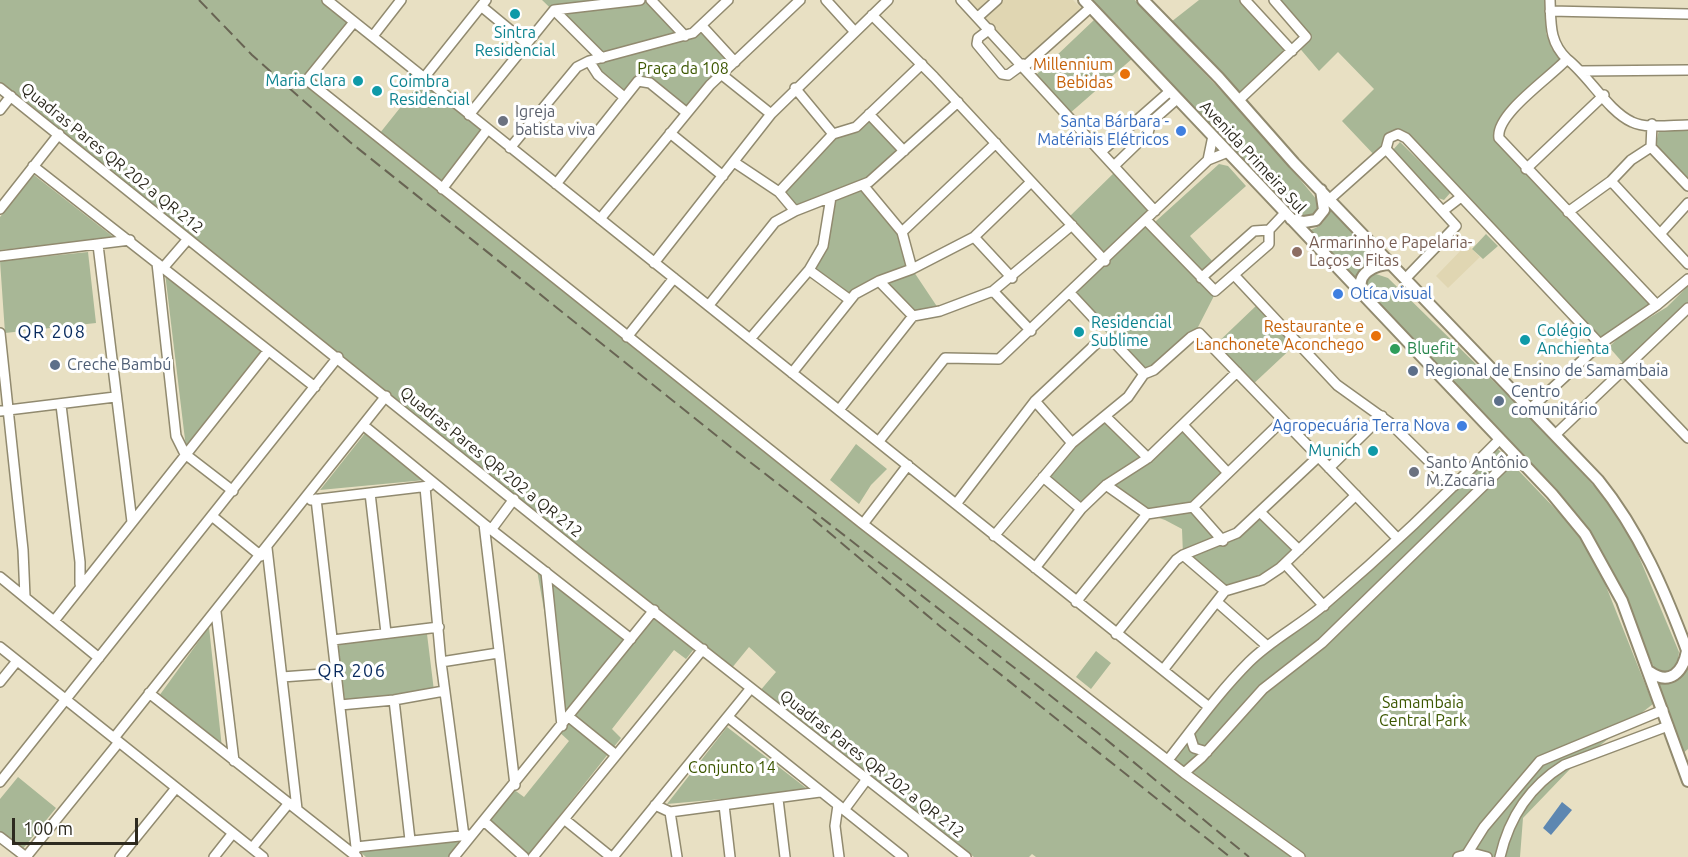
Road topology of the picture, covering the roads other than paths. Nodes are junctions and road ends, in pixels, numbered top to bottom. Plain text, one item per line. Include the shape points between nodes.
1 (327, 0) edge
2 (401, 0) edge
3 (640, 0) edge
4 (651, 0) edge
5 (728, 0) edge
6 (800, 0) edge
7 (826, 0) edge
8 (888, 0) edge
9 (961, 0) edge
10 (997, 0) edge
11 (1143, 0) edge
12 (1245, 0) edge
13 (1274, 0) edge
14 (1550, 0) edge
15 (484, 3) edge
16 (1088, 4) edge
17 (554, 10) junction
18 (1550, 11) junction
19 (1688, 14) edge
20 (872, 15) junction
21 (978, 17) junction
22 (354, 22) junction
23 (702, 26) junction
24 (990, 29) junction
25 (855, 32) junction
26 (373, 36) junction
27 (685, 36) junction
28 (527, 44) junction
29 (1292, 51) junction
30 (602, 58) junction
31 (1567, 59) junction
32 (589, 61) junction
33 (735, 62) junction
34 (922, 64) junction
35 (1024, 65) junction
36 (1688, 70) edge
37 (1582, 71) junction
38 (721, 74) junction
39 (423, 79) junction
40 (0, 88) edge
41 (795, 88) junction
42 (1174, 95) junction
43 (1604, 95) junction
44 (11, 96) junction
45 (624, 97) junction
46 (1239, 100) junction
47 (957, 102) junction
48 (0, 110) edge
49 (687, 113) junction
50 (771, 114) junction
51 (869, 114) junction
52 (469, 115) junction
53 (1148, 118) junction
54 (1652, 124) junction
55 (1688, 125) edge
56 (487, 130) junction
57 (670, 133) junction
58 (59, 134) junction
59 (833, 134) junction
60 (1213, 136) junction
61 (996, 143) junction
62 (1651, 147) junction
63 (510, 148) junction
64 (1386, 149) junction
65 (904, 151) junction
66 (1102, 151) junction
67 (1228, 152) junction
68 (1208, 160) junction
69 (734, 162) junction
70 (33, 165) junction
71 (1115, 165) junction
72 (1526, 169) junction
73 (723, 176) junction
74 (1611, 181) junction
75 (1032, 182) junction
76 (556, 184) junction
77 (863, 185) junction
78 (1688, 186) edge
79 (1320, 188) junction
80 (442, 189) junction
81 (779, 192) junction
82 (1461, 196) junction
83 (831, 197) junction
84 (1330, 198) junction
85 (1688, 203) edge
86 (0, 209) edge
87 (1444, 210) junction
88 (795, 211) junction
89 (1155, 211) junction
90 (1568, 212) junction
91 (1288, 216) junction
92 (600, 219) junction
93 (1146, 220) junction
94 (1072, 225) junction
95 (1269, 230) junction
96 (902, 232) junction
97 (1660, 234) junction
98 (974, 237) junction
99 (188, 239) junction
100 (130, 240) junction
101 (98, 245) junction
102 (0, 256) edge
103 (1105, 261) junction
104 (654, 262) junction
105 (1392, 264) junction
106 (1688, 264) edge
107 (160, 265) junction
108 (912, 269) junction
109 (809, 270) junction
110 (1235, 276) junction
111 (674, 278) junction
112 (1012, 278) junction
113 (1201, 278) junction
114 (1406, 278) junction
115 (1688, 279) edge
116 (879, 281) junction
117 (993, 291) junction
118 (1071, 294) junction
119 (1363, 294) junction
120 (850, 300) junction
121 (708, 305) junction
122 (1657, 305) junction
123 (1688, 308) edge
124 (913, 316) junction
125 (1098, 323) dead end
126 (1031, 331) junction
127 (0, 333) edge
128 (627, 337) junction
129 (750, 339) junction
130 (1600, 344) junction
131 (268, 351) junction
132 (338, 357) junction
133 (1622, 369) junction
134 (1237, 372) junction
135 (792, 373) junction
136 (1144, 374) junction
137 (315, 387) junction
138 (386, 396) junction
139 (115, 397) junction
140 (1035, 401) junction
141 (61, 405) junction
142 (1530, 409) junction
143 (839, 410) junction
144 (4, 411) edge
145 (1382, 416) junction
146 (1106, 417) junction
147 (1283, 420) junction
148 (363, 425) junction
149 (1183, 425) junction
150 (1555, 435) junction
151 (1688, 438) edge
152 (1500, 439) junction
153 (879, 441) junction
154 (1072, 443) junction
155 (185, 454) junction
156 (1515, 455) junction
157 (1318, 457) junction
158 (1148, 458) junction
159 (908, 465) junction
160 (1329, 468) junction
161 (1228, 473) junction
162 (1042, 477) junction
163 (437, 485) junction
164 (1106, 485) junction
165 (1454, 486) junction
166 (425, 487) junction
167 (233, 491) junction
168 (370, 493) junction
169 (1356, 495) junction
170 (316, 499) junction
171 (514, 500) junction
172 (303, 501) junction
173 (956, 504) junction
174 (1193, 507) junction
175 (1081, 509) junction
176 (1260, 512) junction
177 (1147, 514) junction
178 (212, 516) junction
179 (132, 522) junction
180 (863, 524) junction
181 (488, 527) junction
182 (994, 536) junction
183 (1398, 539) junction
184 (1223, 541) junction
185 (1299, 550) junction
186 (264, 552) junction
187 (1183, 555) junction
188 (1285, 564) junction
189 (1035, 568) junction
190 (546, 572) junction
191 (0, 577) edge
192 (80, 584) junction
193 (1225, 591) junction
194 (25, 597) junction
195 (1076, 602) junction
196 (1217, 602) junction
197 (1324, 606) junction
198 (654, 610) junction
199 (216, 612) junction
200 (54, 621) junction
201 (439, 627) junction
202 (386, 633) junction
203 (1116, 634) junction
204 (631, 639) junction
205 (333, 640) junction
206 (1266, 645) junction
207 (0, 647) edge
208 (703, 649) junction
209 (1688, 652) edge
210 (498, 653) junction
211 (99, 658) junction
212 (17, 661) junction
213 (441, 662) junction
214 (1163, 670) junction
215 (1650, 672) junction
216 (336, 673) junction
217 (282, 677) junction
218 (0, 682) edge
219 (751, 688) junction
220 (444, 691) junction
221 (149, 693) junction
222 (65, 700) junction
223 (394, 700) junction
224 (340, 705) junction
225 (1209, 707) junction
226 (1663, 710) junction
227 (569, 717) junction
228 (728, 717) junction
229 (562, 726) junction
230 (1668, 726) junction
231 (1189, 733) junction
232 (117, 740) junction
233 (1207, 752) junction
234 (616, 755) junction
235 (1684, 757) edge
236 (1168, 760) junction
237 (234, 761) junction
238 (1184, 773) junction
239 (867, 779) junction
240 (1688, 781) edge
241 (0, 782) edge
242 (515, 785) junction
243 (176, 788) junction
244 (820, 792) junction
245 (778, 799) junction
246 (655, 805) junction
247 (724, 805) junction
248 (293, 806) junction
249 (841, 808) junction
250 (670, 812) junction
251 (564, 819) junction
252 (484, 822) junction
253 (233, 833) junction
254 (469, 835) junction
255 (0, 837) edge
256 (410, 840) junction
257 (252, 848) junction
258 (356, 853) edge
259 (894, 853) edge
260 (1463, 855) edge
261 (614, 856) edge
262 (120, 857) edge
263 (214, 857) edge
264 (263, 857) edge
265 (454, 857) edge
266 (524, 857) edge
267 (534, 857) edge
268 (677, 857) edge
269 (730, 857) edge
270 (785, 857) edge
271 (839, 857) edge
272 (903, 857) edge
273 (966, 857) edge
274 (1300, 857) edge
275 (1487, 857) edge
276 (1500, 857) edge

1 - 22 street
2 - 26 street
3 - 17 street
4 - 27 street
5 - 23 street
6 - 33 street
7 - 25 street
8 - 20 street
9 - 21 street
10 - 21 street
11 - 46 main road, Avenida Primeira Sul
12 - 29 street
13 - 29 street via 1306,36
14 - 18 street
15 - 28 street
15 - 39 street
16 - 35 street
16 - 42 main road, Avenida Primeira Sul
17 - 28 street
17 - 30 street
18 - 19 street
18 - 31 street via 1555,46
20 - 25 street
20 - 34 street
21 - 24 street
22 - 26 street
22 - 80 street via 307,80
23 - 27 street
23 - 33 street
24 - 35 street
24 - 35 street via 978,38 977,44 1002,74 1008,75
25 - 41 street
26 - 39 street
27 - 30 street
28 - 52 street
29 - 46 street
30 - 32 street
31 - 37 street
31 - 72 street via 1499,127 1501,143
32 - 45 street via 598,75
32 - 63 street via 571,72
33 - 38 street
34 - 47 street
34 - 51 street
35 - 66 street
36 - 37 street
37 - 43 street
38 - 49 street
38 - 50 street
39 - 52 street
40 - 44 street, Quadras Pares QR 202 a QR 212
41 - 50 street
41 - 59 street
42 - 53 street
42 - 60 main road, Avenida Primeira Sul
43 - 54 street via 1633,123
43 - 72 street
44 - 48 street
44 - 58 street, Quadras Pares QR 202 a QR 212
45 - 49 street via 638,81 647,82
45 - 76 street
46 - 79 main road, Avenida Primeira Sul
47 - 61 street
47 - 65 street
49 - 57 street
50 - 69 street
51 - 59 street via 852,129
51 - 65 street
52 - 56 street
53 - 66 street via 1135,120
53 - 71 street via 1148,133
54 - 55 street
54 - 62 street
56 - 63 street
56 - 80 street
57 - 73 street
57 - 92 street
58 - 70 street
58 - 99 street, Quadras Pares QR 202 a QR 212
59 - 81 street
60 - 67 main road, Avenida Primeira Sul
60 - 68 street
61 - 75 street
61 - 96 street
62 - 74 street via 1631,160
62 - 78 street
63 - 76 street
64 - 82 street via 1389,138 1401,135
64 - 84 street
64 - 87 street
65 - 77 street
66 - 71 street
67 - 68 street
67 - 91 main road, Avenida Primeira Sul
68 - 89 street
69 - 73 street
69 - 81 street
70 - 86 street
70 - 100 street
71 - 89 street
72 - 90 street
73 - 104 street
74 - 90 street
74 - 97 street
75 - 94 street
75 - 98 street
76 - 92 street
77 - 83 street
77 - 96 street
79 - 84 main road, Avenida Primeira Sul
79 - 91 main road via 1324,210 1316,220 1306,222
80 - 128 street
81 - 88 street
82 - 87 street
82 - 130 street
83 - 88 street
83 - 109 street via 823,246
84 - 105 main road, Avenida Primeira Sul
85 - 97 street
87 - 114 street via 1455,224 1455,231
88 - 121 street via 768,230
89 - 93 street
90 - 122 street
91 - 95 street
91 - 119 main road, Avenida Primeira Sul
92 - 104 street
93 - 103 street
93 - 113 street
94 - 103 street
94 - 112 street
95 - 110 street via 1269,244
95 - 113 street via 1254,231
96 - 108 street
97 - 106 street
98 - 108 street
98 - 112 street
99 - 107 street
99 - 132 street, Quadras Pares QR 202 a QR 212
100 - 101 street
100 - 107 street
101 - 102 street
101 - 139 street
103 - 118 street
104 - 111 street
105 - 114 main road, Avenida Primeira Sul
105 - 119 main road via 1376,265 1367,271 1361,284
107 - 131 street
107 - 155 street via 176,436
108 - 116 street
109 - 120 street
109 - 129 street
110 - 113 street via 1216,291
110 - 145 street via 1337,385
111 - 121 street
111 - 128 street
112 - 117 street
114 - 142 main road, Avenida Primeira Sul
115 - 122 street
116 - 120 street via 861,289
116 - 124 street
117 - 124 street via 940,311
117 - 126 street
118 - 125 street
118 - 126 street
119 - 152 main road, Avenida Primeira Sul
120 - 135 street
121 - 129 street
122 - 130 street
123 - 133 street
124 - 143 street
126 - 153 street via 999,359 945,358
127 - 144 street
128 - 180 street
129 - 135 street
130 - 142 street
131 - 137 street
131 - 155 street
132 - 137 street
132 - 138 street, Quadras Pares QR 202 a QR 212
133 - 150 street
133 - 151 street
134 - 136 street via 1199,333
134 - 147 street
134 - 149 street
135 - 143 street
136 - 140 street via 1112,340 1105,339
136 - 146 street via 1128,397
137 - 167 street
138 - 148 street
138 - 171 street, Quadras Pares QR 202 a QR 212
139 - 141 street
139 - 179 street
140 - 154 street
140 - 173 street
141 - 144 street
141 - 192 street
142 - 150 main road, Avenida Primeira Sul
143 - 153 street
144 - 194 street
145 - 160 street
145 - 165 street
146 - 154 street
146 - 158 street
147 - 157 street
147 - 161 street
148 - 163 street
148 - 172 street
149 - 158 street
149 - 161 street
150 - 209 main road, Avenida Primeira Sul via 1598,480 1631,524 1654,568
152 - 156 main road, Avenida Primeira Sul
152 - 165 street
153 - 159 street
154 - 162 street
155 - 167 street
155 - 179 street
156 - 215 main road, Avenida Primeira Sul via 1568,513 1601,559
156 - 233 street via 1322,643 1263,688
157 - 160 street
157 - 176 street
158 - 164 street
159 - 173 street
159 - 180 street
160 - 169 street
161 - 174 street
162 - 175 street
162 - 182 street
163 - 166 street
163 - 181 street
164 - 175 street
164 - 177 street
165 - 183 street
166 - 168 street
166 - 201 street
167 - 178 street
168 - 170 street
168 - 202 street
169 - 183 street
169 - 185 street
170 - 172 street
170 - 205 street
171 - 181 street
171 - 198 street, Quadras Pares QR 202 a QR 212
172 - 186 street
173 - 182 street
174 - 177 street
174 - 184 street
175 - 189 street
176 - 184 street
176 - 185 street
177 - 195 street
178 - 186 street
178 - 211 street
179 - 192 street
180 - 236 street
181 - 190 street
181 - 210 street
182 - 189 street
183 - 197 street
184 - 187 street
185 - 188 street
186 - 199 street
186 - 217 street
187 - 193 street
187 - 203 street
188 - 193 street via 1262,580
188 - 197 street
189 - 195 street
190 - 204 street
190 - 229 street
191 - 194 street
192 - 200 street
193 - 196 street
194 - 200 street
195 - 203 street
196 - 206 street
196 - 214 street
197 - 206 street
198 - 204 street
198 - 208 street, Quadras Pares QR 202 a QR 212
199 - 221 street
199 - 237 street
200 - 211 street
201 - 202 street
201 - 213 street
202 - 205 street
203 - 214 street
204 - 227 street
205 - 216 street
206 - 225 street
207 - 212 street
208 - 219 street, Quadras Pares QR 202 a QR 212
208 - 234 street
209 - 215 main road via 1684,666 1673,677 1661,678
210 - 213 street
210 - 242 street
211 - 222 street
212 - 218 street
212 - 222 street
213 - 220 street
214 - 225 street
215 - 226 main road, Avenida Primeira Sul
216 - 217 street
216 - 224 street
217 - 248 street
219 - 228 street
219 - 239 street, Quadras Pares QR 202 a QR 212
220 - 223 street
220 - 254 street
221 - 232 street
221 - 237 street
222 - 232 street
222 - 241 street
223 - 224 street
223 - 256 street
224 - 258 street
225 - 231 street
226 - 230 main road, Avenida Primeira Sul
226 - 260 street via 1540,761
227 - 229 street
227 - 234 street
228 - 244 street
228 - 246 street
229 - 242 street
230 - 235 main road, Avenida Primeira Sul
230 - 276 street via 1549,774 1520,807 1506,832
231 - 233 street via 1194,748
231 - 236 street
232 - 243 street
232 - 255 street via 26,857
233 - 238 street
234 - 251 street
235 - 240 main road, Avenida Primeira Sul
236 - 238 street
237 - 248 street
238 - 274 street
239 - 249 street
239 - 273 street, Quadras Pares QR 202 a QR 212
242 - 252 street
243 - 253 street
243 - 262 street
244 - 245 street
244 - 249 street
245 - 247 street
245 - 270 street
246 - 250 street
246 - 261 street
247 - 250 street
247 - 269 street
248 - 257 street
248 - 258 street
249 - 259 street
249 - 271 street via 835,826
250 - 268 street
251 - 261 street
251 - 267 street
252 - 254 street
252 - 266 street
253 - 257 street
253 - 263 street
254 - 256 street
254 - 265 street
256 - 258 street
257 - 264 street
259 - 272 street
260 - 275 street

